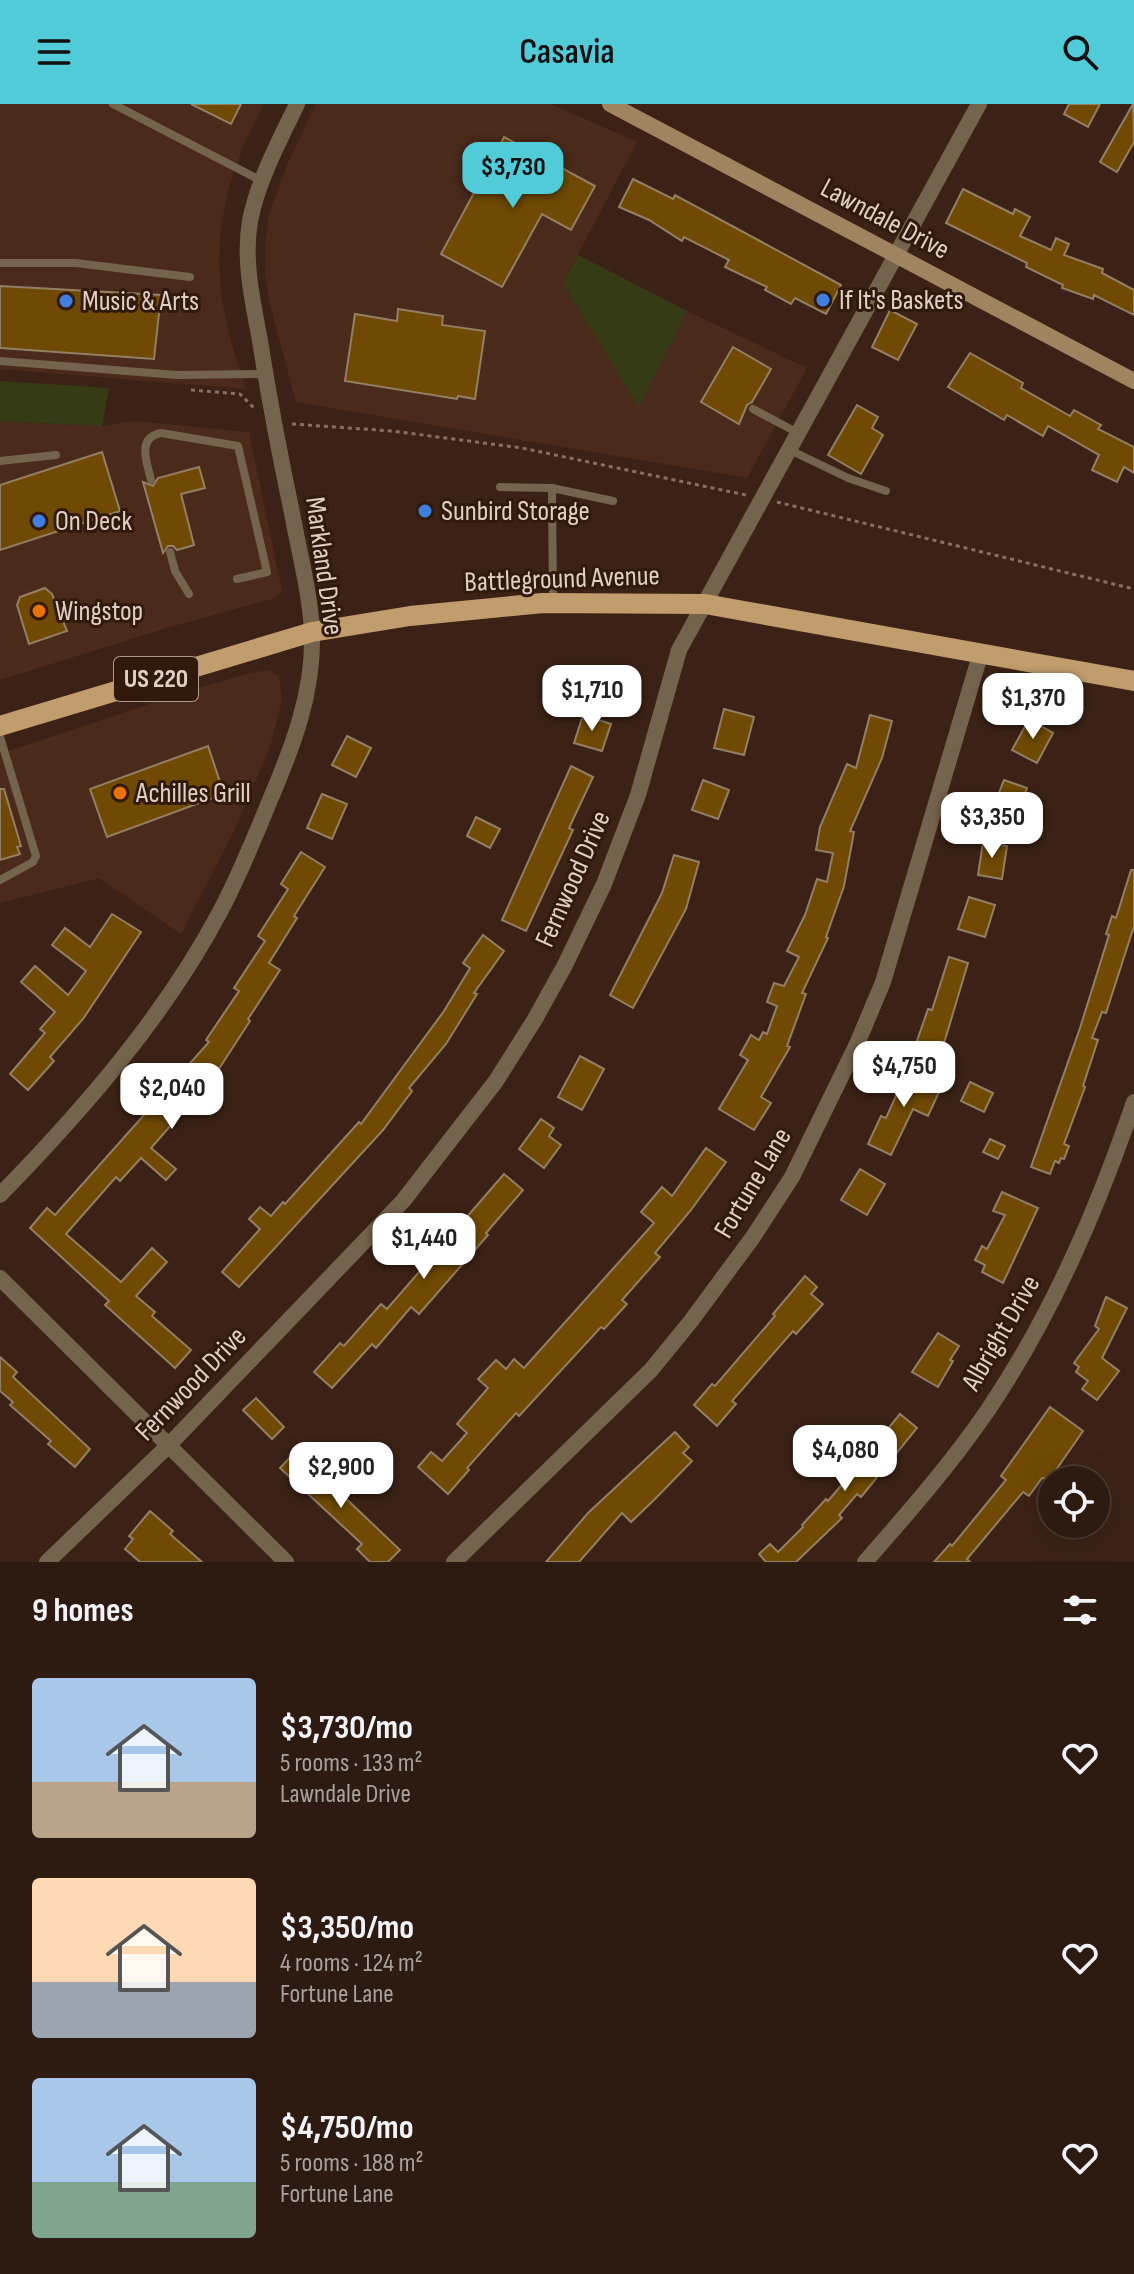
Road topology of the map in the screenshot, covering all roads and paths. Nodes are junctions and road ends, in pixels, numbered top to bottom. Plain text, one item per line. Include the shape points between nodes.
1 (113, 104) edge
2 (297, 104) edge
3 (610, 104) edge
4 (979, 104) edge
5 (262, 182) junction
6 (895, 254) junction
7 (0, 263) edge
8 (190, 277) dead end
9 (0, 361) edge
10 (265, 374) junction
11 (1134, 381) edge
12 (182, 389) dead end
13 (753, 409) dead end
14 (274, 422) junction
15 (798, 433) junction
16 (789, 450) junction
17 (56, 455) dead end
18 (0, 461) edge
19 (151, 480) dead end
20 (500, 487) dead end
21 (552, 488) junction
22 (886, 491) dead end
23 (762, 499) junction
24 (613, 501) dead end
25 (170, 552) dead end
26 (237, 579) dead end
27 (1134, 589) edge
28 (189, 594) dead end
29 (553, 602) junction
30 (705, 604) junction
31 (312, 632) junction
32 (981, 652) junction
33 (1134, 681) edge
34 (0, 726) edge
35 (0, 737) edge
36 (0, 880) edge
37 (1134, 1102) edge
38 (0, 1195) edge
39 (0, 1278) edge
40 (168, 1446) junction
41 (47, 1562) edge
42 (286, 1562) edge
43 (454, 1562) edge
44 (865, 1562) edge

1 - 5 lane
2 - 5 street, Markland Drive
3 - 6 main road, Lawndale Drive
4 - 6 street, Fernwood Drive
5 - 10 street, Markland Drive via 250,223 247,261
6 - 11 main road, Lawndale Drive
6 - 15 street, Fernwood Drive
7 - 8 lane via 76,263
9 - 10 lane via 177,375
10 - 14 street, Markland Drive
12 - 14 path via 240,394
13 - 15 lane
14 - 23 path via 522,448
14 - 31 street, Markland Drive
15 - 16 street, Fernwood Drive
16 - 22 lane
16 - 23 street, Fernwood Drive
17 - 18 lane
19 - 26 lane via 144,451 151,435 238,446 267,572
20 - 21 lane
21 - 24 lane
21 - 29 lane
23 - 27 path
23 - 30 street, Fernwood Drive
25 - 28 lane
29 - 30 main road, Battleground Avenue / US 220
29 - 31 main road, Battleground Avenue / US 220
30 - 32 main road, Battleground Avenue / US 220
30 - 40 street, Fernwood Drive via 679,650 638,795 604,884 565,965 496,1081 403,1201
31 - 34 main road, Battleground Avenue / US 220
31 - 38 street, Markland Drive via 309,687 296,740 222,907 137,1037
32 - 33 main road, Battleground Avenue / US 220
32 - 43 street, Fortune Lane via 883,982 792,1177 651,1370
35 - 36 lane via 36,856
37 - 44 street, Albright Drive via 1082,1241 1013,1371 959,1449
39 - 40 street
40 - 41 street, Fernwood Drive
40 - 42 street

